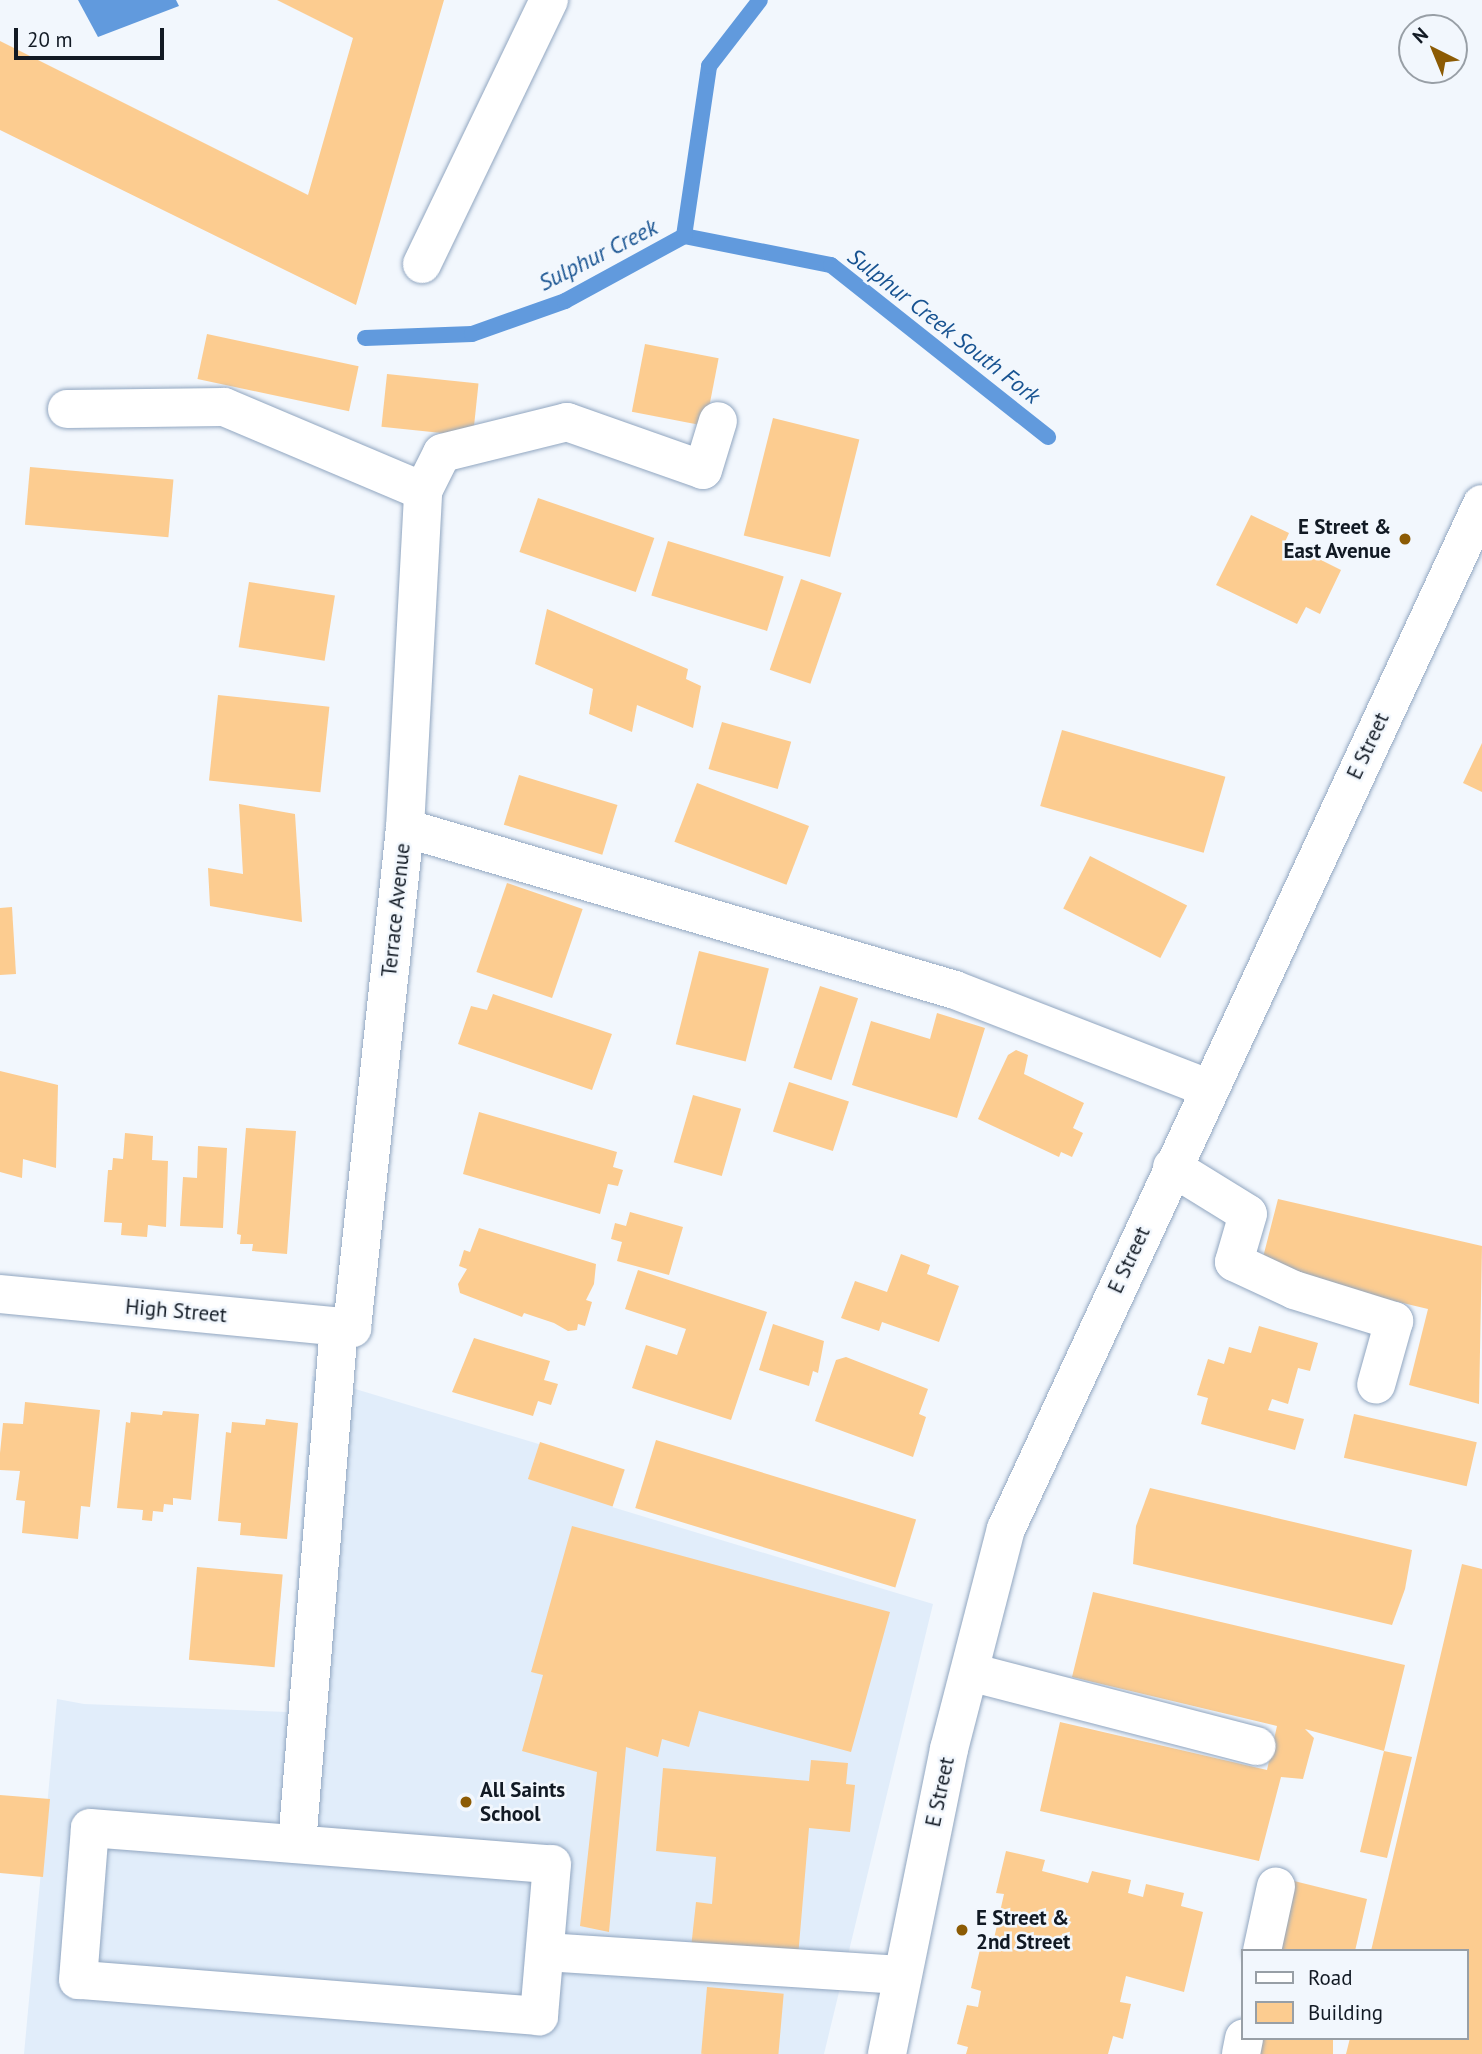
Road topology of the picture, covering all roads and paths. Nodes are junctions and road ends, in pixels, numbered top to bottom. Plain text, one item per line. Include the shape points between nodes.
1 (549, 0) edge
2 (422, 264) dead end
3 (67, 409) dead end
4 (718, 421) dead end
5 (423, 491) junction
6 (1482, 504) edge
7 (405, 828) junction
8 (1208, 1088) junction
9 (1172, 1167) junction
10 (0, 1294) edge
11 (345, 1327) junction
12 (1376, 1385) dead end
13 (970, 1672) junction
14 (1257, 1746) dead end
15 (297, 1844) junction
16 (1276, 1886) dead end
17 (1262, 1949) edge
18 (545, 1952) junction
19 (901, 1976) junction
20 (887, 2054) edge

1 - 2 street
3 - 5 street via 224,407
4 - 5 street via 702,470 567,422 442,453
5 - 7 street, Terrace Avenue
6 - 8 street, E Street
7 - 8 street via 956,990
7 - 11 street, Terrace Avenue
8 - 9 street, E Street
9 - 12 street via 1248,1214 1234,1262 1294,1290 1394,1321
9 - 13 street, E Street via 1006,1529
10 - 11 street, High Street
11 - 15 street, Terrace Avenue
13 - 14 street
13 - 19 street, E Street
15 - 18 street via 552,1864
15 - 18 street via 90,1828 78,1980 539,2016
16 - 17 street
18 - 19 street
19 - 20 street, E Street

